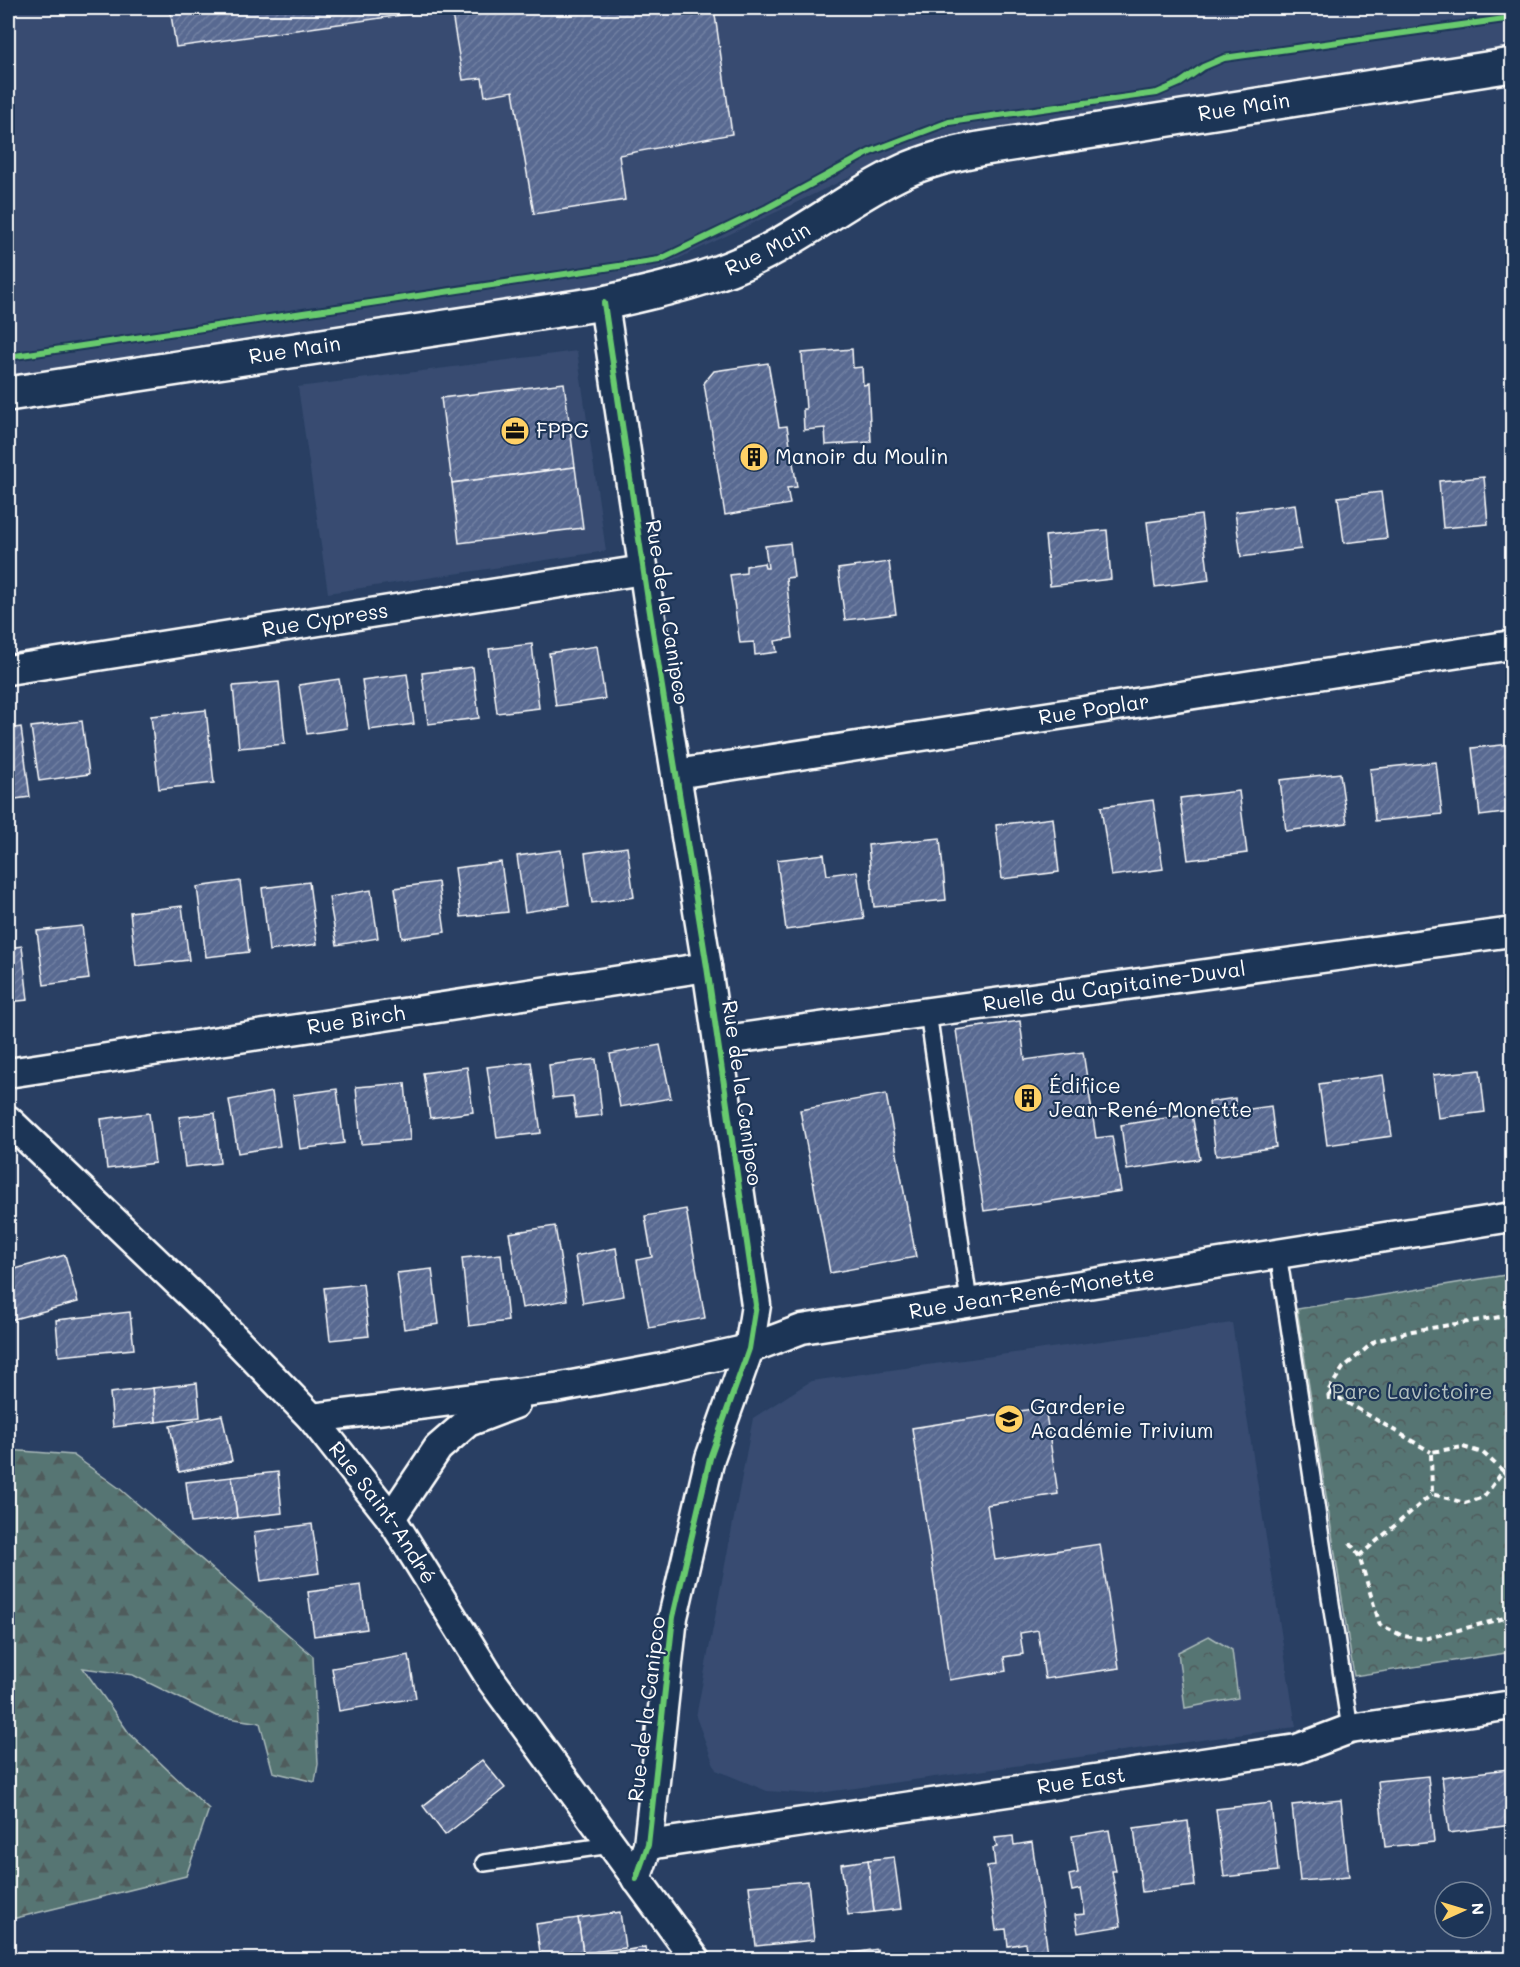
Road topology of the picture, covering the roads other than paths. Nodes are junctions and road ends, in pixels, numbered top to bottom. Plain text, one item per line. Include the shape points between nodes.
1 (1512, 65) edge
2 (604, 303) junction
3 (8, 394) edge
4 (643, 570) junction
5 (1512, 645) edge
6 (8, 670) edge
7 (676, 774) junction
8 (1512, 932) edge
9 (707, 967) junction
10 (928, 1012) junction
11 (718, 1041) junction
12 (8, 1073) edge
13 (8, 1120) edge
14 (1512, 1217) edge
15 (1278, 1253) junction
16 (969, 1302) junction
17 (749, 1349) junction
18 (556, 1388) junction
19 (312, 1418) junction
20 (391, 1518) junction
21 (1512, 1705) edge
22 (1350, 1729) junction
23 (611, 1845) junction
24 (648, 1845) junction
25 (484, 1863) dead end
26 (636, 1879) junction
27 (696, 1959) edge

1 - 2 street, Rue Main via 939,158 869,189 761,255 676,286
2 - 3 street, Rue Main
2 - 4 street, Rue de la Canipco
4 - 6 street, Rue Cypress
4 - 7 street, Rue de la Canipco
5 - 7 street, Rue Poplar
7 - 9 street, Rue de la Canipco
8 - 10 street, Ruelle du Capitaine-Duval
9 - 11 street, Rue de la Canipco
9 - 12 street, Rue Birch
10 - 11 street, Ruelle du Capitaine-Duval
10 - 16 lane
11 - 17 street, Rue de la Canipco via 756,1305
13 - 19 street, Rue Saint-André via 214,1317
14 - 15 street, Rue Jean-René-Monette
15 - 16 street, Rue Jean-René-Monette
15 - 22 lane
16 - 17 street, Rue Jean-René-Monette via 802,1329
17 - 18 street, Rue Jean-René-Monette
17 - 24 street, Rue de la Canipco via 710,1458 674,1617
18 - 19 street, Rue Jean-René-Monette
18 - 20 street, Rue Jean-René-Monette via 468,1422 438,1448
19 - 20 street, Rue Saint-André
20 - 23 street, Rue Saint-André via 492,1681
21 - 22 street, Rue East
22 - 24 street, Rue East via 1297,1749
23 - 25 lane
23 - 26 street, Rue Saint-André
24 - 26 street, Rue de la Canipco
26 - 27 street, Rue Saint-André

